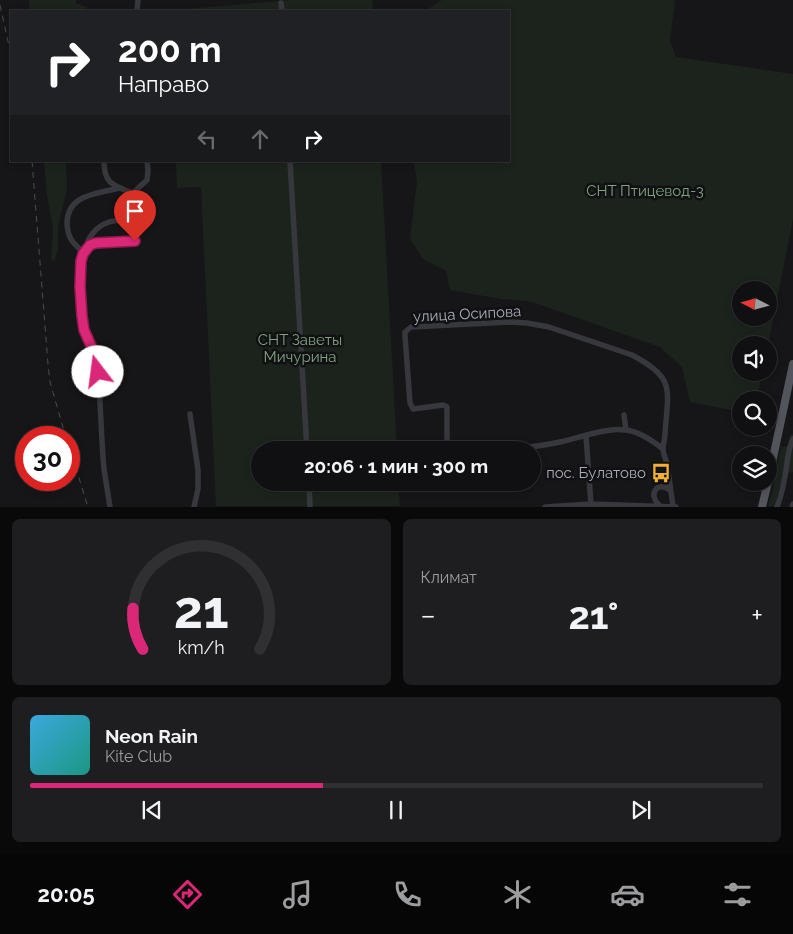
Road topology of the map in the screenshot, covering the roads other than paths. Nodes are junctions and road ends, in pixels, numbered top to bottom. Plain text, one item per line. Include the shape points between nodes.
1 (281, 3) dead end
2 (282, 10) edge
3 (104, 162) edge
4 (147, 162) edge
5 (290, 162) edge
6 (119, 188) junction
7 (134, 194) junction
8 (134, 219) junction
9 (85, 250) junction
10 (793, 364) edge
11 (190, 414) dead end
12 (624, 415) dead end
13 (626, 430) junction
14 (586, 436) junction
15 (793, 439) edge
16 (306, 441) edge
17 (447, 441) edge
18 (541, 446) edge
19 (776, 446) edge
20 (663, 449) junction
21 (670, 490) junction
22 (309, 491) edge
23 (766, 491) edge
24 (591, 504) junction
25 (110, 506) edge
26 (194, 506) edge
27 (310, 506) edge
28 (544, 506) edge
29 (660, 506) edge
30 (674, 506) edge
31 (762, 506) edge
32 (777, 506) edge

1 - 2 street
3 - 6 street via 107,178
4 - 7 street via 146,180
5 - 16 street
6 - 7 street
6 - 9 street via 80,199 68,211 70,240
7 - 8 street
8 - 9 street via 105,222 95,230
8 - 9 street via 135,241 96,243
9 - 25 street via 80,274 82,316 98,372
10 - 19 main road
11 - 26 street via 198,470
12 - 13 street
13 - 14 street
13 - 20 street via 646,437
14 - 18 street
14 - 24 street
15 - 32 street
17 - 20 street, улица Осипова via 447,407 413,409 410,404 405,332 411,327 511,322 549,327 632,355 658,371 667,385 668,396
20 - 21 street, улица Осипова
21 - 29 street via 663,487 654,492 655,502
21 - 30 street, улица Осипова
22 - 27 street
23 - 31 main road
24 - 28 street
24 - 29 street
29 - 30 street

